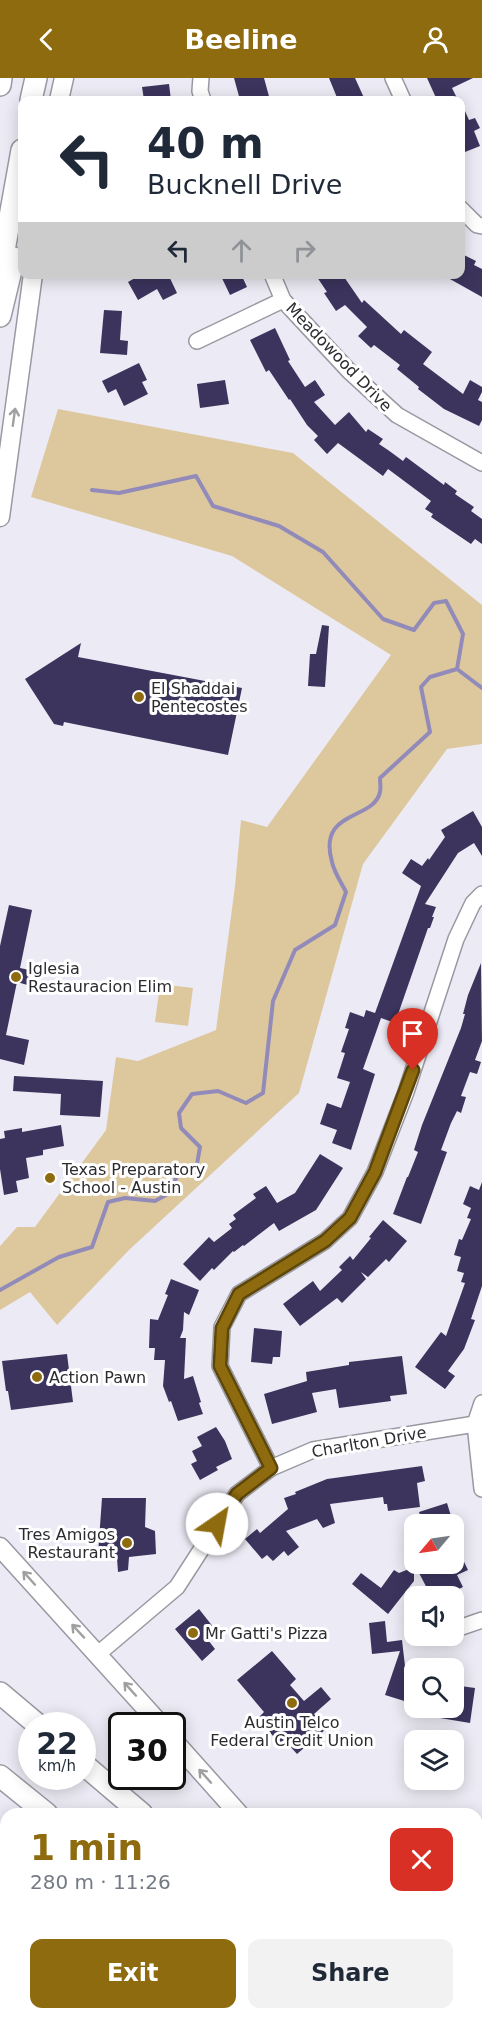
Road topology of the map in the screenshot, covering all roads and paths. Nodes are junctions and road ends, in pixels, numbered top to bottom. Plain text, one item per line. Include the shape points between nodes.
1 (1, 78) edge
2 (36, 78) edge
3 (64, 78) edge
4 (201, 78) edge
5 (393, 78) edge
6 (0, 85) edge
7 (33, 96) edge
8 (60, 96) edge
9 (202, 96) edge
10 (401, 96) edge
11 (18, 172) edge
12 (465, 213) edge
13 (482, 226) edge
14 (18, 242) edge
15 (0, 273) edge
16 (32, 279) edge
17 (274, 279) edge
18 (283, 300) junction
19 (0, 316) edge
20 (196, 341) dead end
21 (482, 463) edge
22 (0, 517) edge
23 (482, 894) edge
24 (482, 1403) edge
25 (475, 1424) junction
26 (271, 1468) junction
27 (482, 1489) edge
28 (0, 1547) edge
29 (482, 1620) edge
30 (464, 1626) edge
31 (98, 1654) junction
32 (0, 1693) edge
33 (23, 1712) edge
34 (149, 1712) edge
35 (186, 1754) edge
36 (96, 1775) edge
37 (0, 1776) edge
38 (0, 1784) edge
39 (23, 1808) edge
40 (40, 1808) edge
41 (135, 1808) edge
42 (234, 1808) edge

1 - 6 highway
2 - 7 highway
3 - 8 main road
4 - 9 street
5 - 10 street
11 - 15 highway
12 - 13 street
14 - 19 highway
22 -> 16 main road
17 - 18 street, Meadowood Drive
18 - 20 street
18 - 21 street, Meadowood Drive via 349,371 397,415
23 - 26 street via 473,903 456,939 398,1112 375,1172 350,1218 325,1241 239,1294 222,1328 220,1366
24 - 25 street
25 - 26 street, Charlton Drive via 313,1450
25 - 27 street
26 - 31 street, Charlton Drive via 237,1494 177,1587
31 -> 28 main road
29 - 30 street
34 -> 31 main road
32 - 33 highway
42 -> 35 main road
36 - 41 highway
37 - 40 highway
38 - 39 highway

